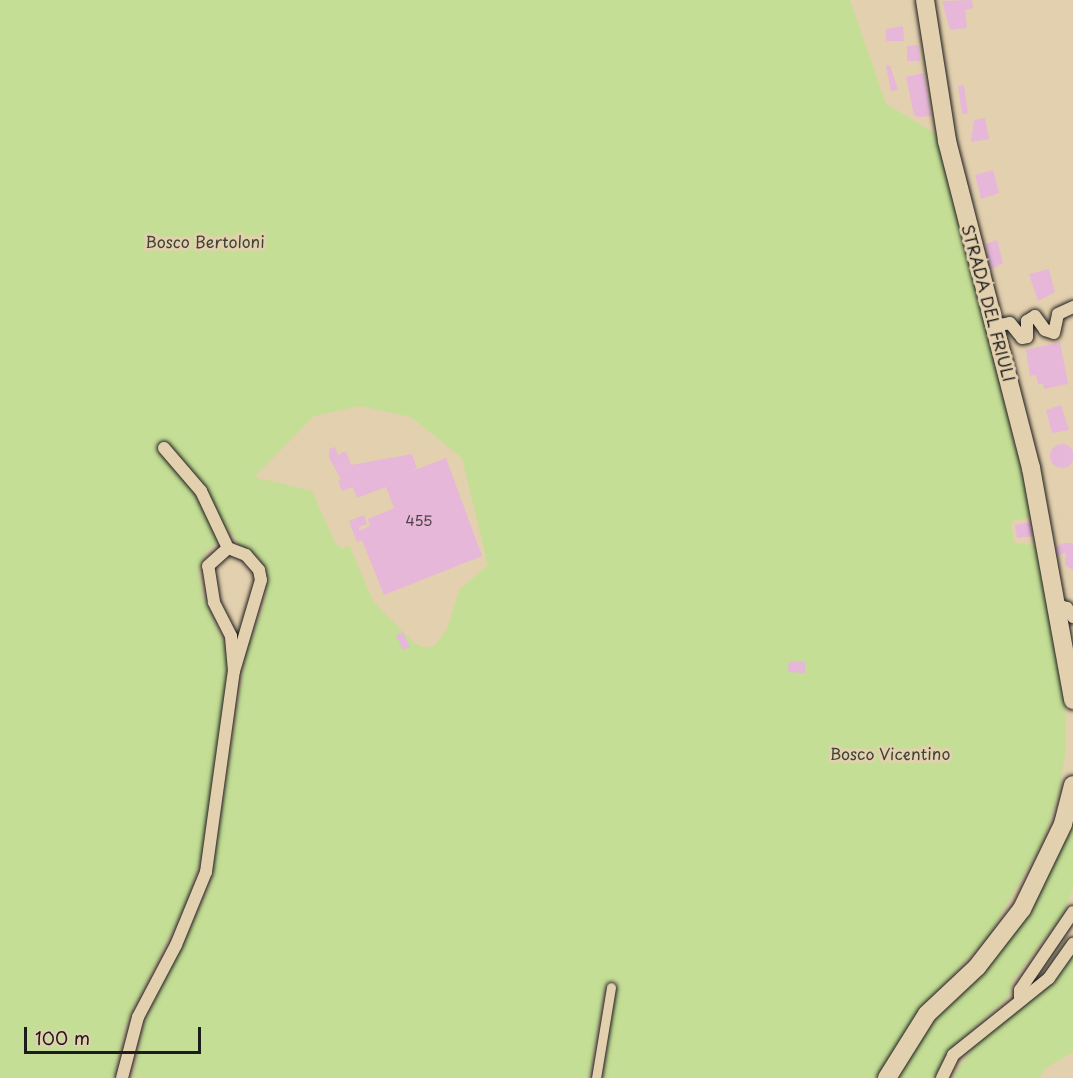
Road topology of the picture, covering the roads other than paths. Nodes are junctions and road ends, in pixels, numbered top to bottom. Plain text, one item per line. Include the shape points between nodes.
1 (925, 0) edge
2 (1073, 307) edge
3 (995, 326) junction
4 (164, 448) dead end
5 (228, 548) junction
6 (1056, 605) junction
7 (1073, 617) edge
8 (234, 671) junction
9 (1073, 700) edge
10 (1073, 785) edge
11 (1073, 912) edge
12 (1073, 944) edge
13 (611, 987) dead end
14 (1020, 1000) junction
15 (122, 1078) edge
16 (596, 1078) edge
17 (887, 1078) edge
18 (942, 1078) edge

1 - 3 main road, STRADA DEL FRIULI via 947,141
2 - 3 street via 1058,314 1054,333 1045,330 1035,316 1027,321 1027,338 1022,338 1010,322
3 - 6 main road, STRADA DEL FRIULI via 1031,468
4 - 5 street via 201,490
5 - 8 street via 212,560 208,578 214,602 231,636
5 - 8 street via 246,555 259,570 261,580
6 - 7 street via 1066,608
6 - 9 main road, STRADA DEL FRIULI
8 - 15 street via 206,872 176,945 138,1017
10 - 17 main road via 1063,824 1022,909 976,967 927,1014
11 - 14 street via 1020,990
12 - 14 street via 1048,978
13 - 16 street
14 - 18 street via 953,1055

